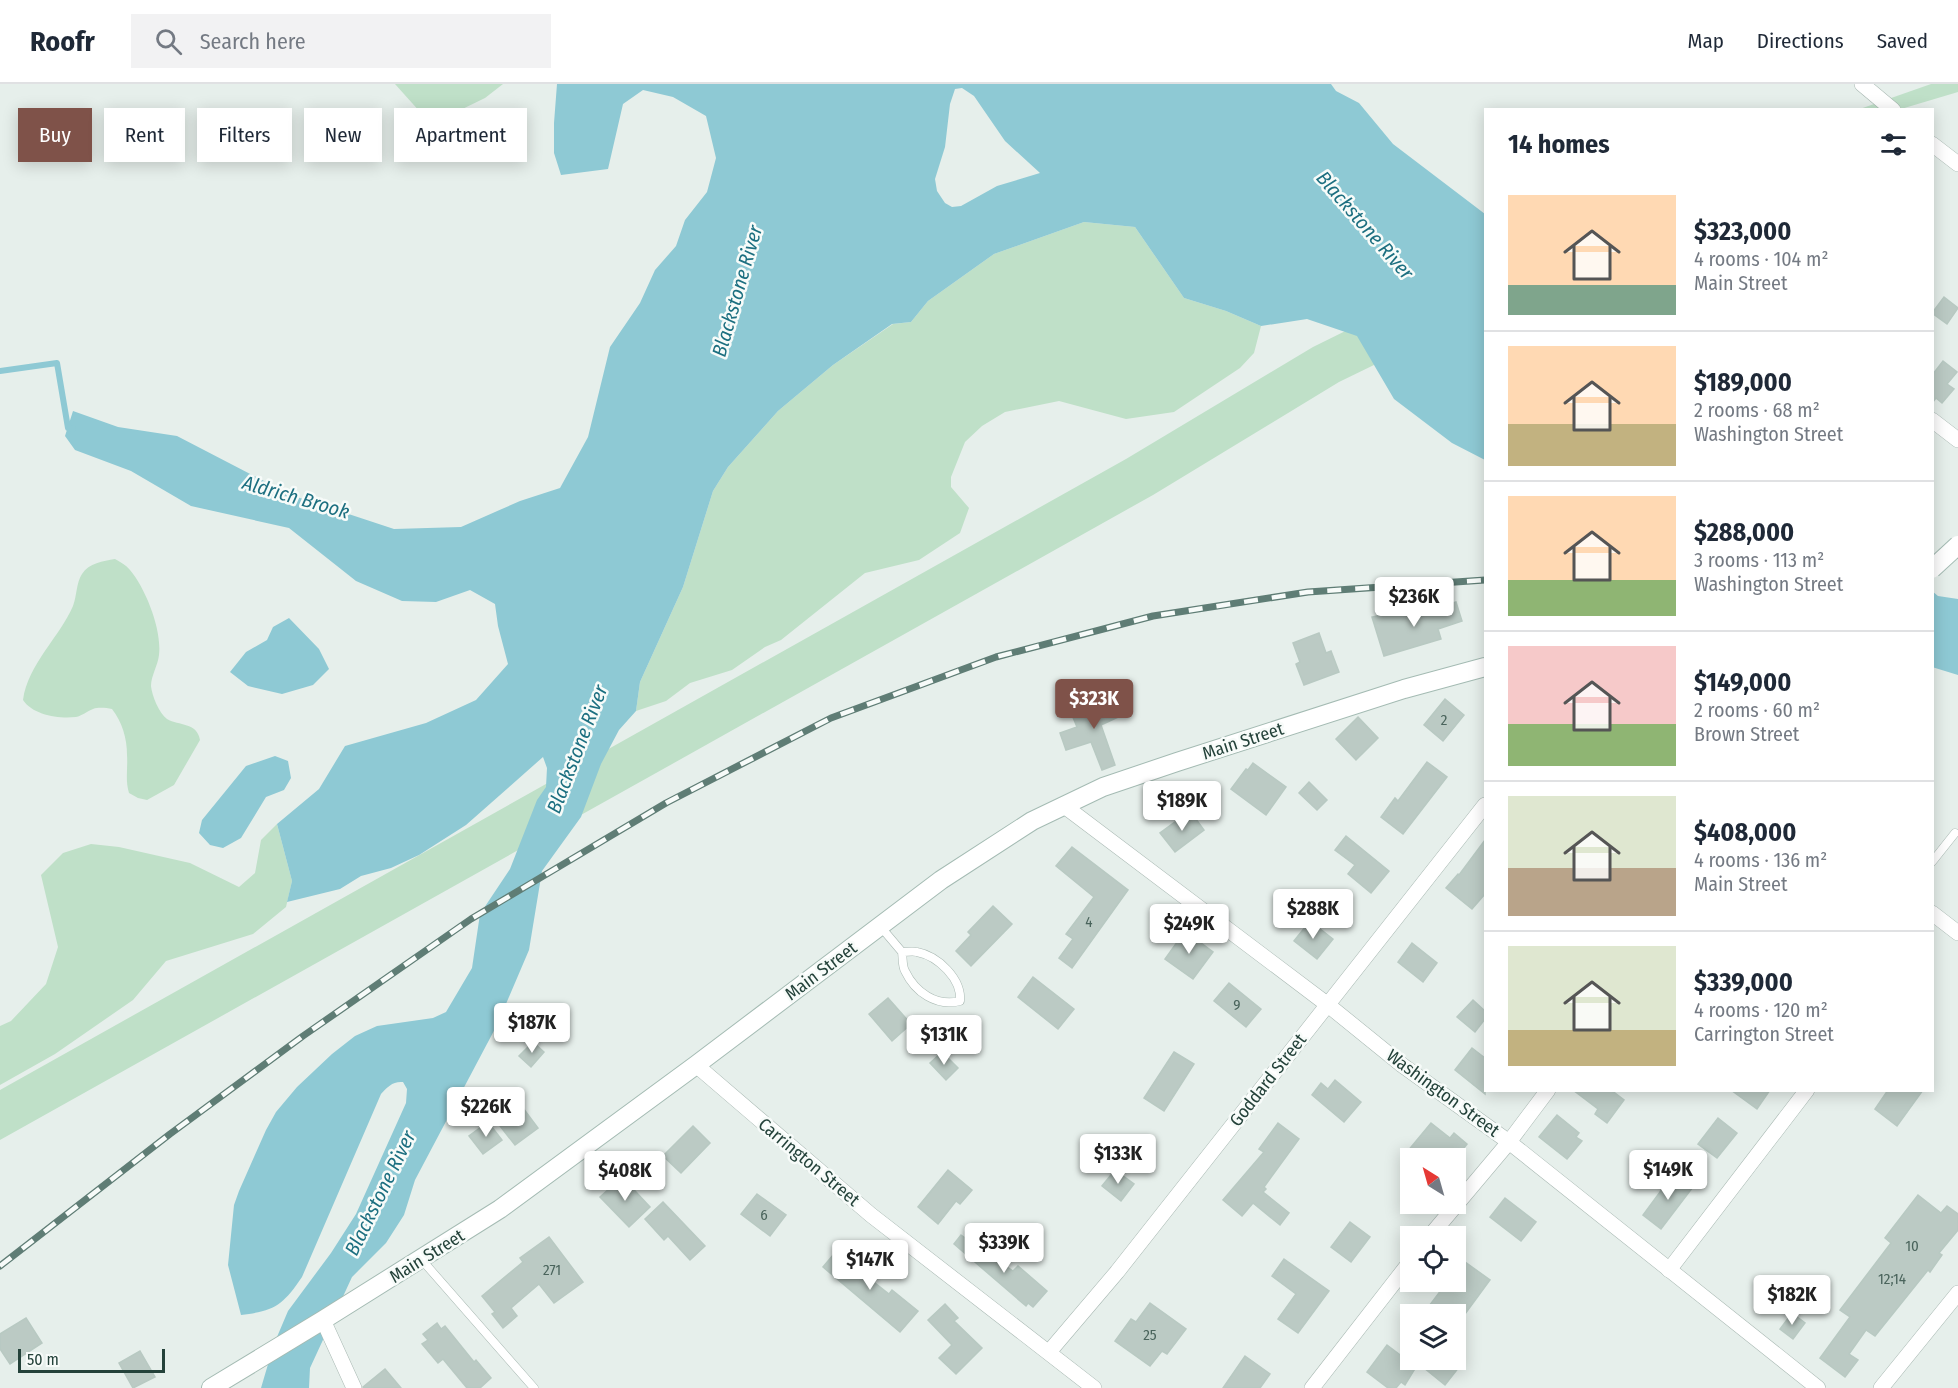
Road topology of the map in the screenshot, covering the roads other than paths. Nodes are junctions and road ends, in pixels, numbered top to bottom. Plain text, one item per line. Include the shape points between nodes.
1 (1862, 84) edge
2 (1880, 89) edge
3 (1892, 108) edge
4 (1934, 146) edge
5 (1958, 164) edge
6 (1934, 422) edge
7 (1958, 440) edge
8 (1958, 545) edge
9 (1934, 567) edge
10 (1484, 667) edge
11 (1063, 805) junction
12 (1484, 806) edge
13 (1955, 833) dead end
14 (1934, 859) edge
15 (1934, 915) edge
16 (880, 926) junction
17 (1958, 933) edge
18 (902, 952) junction
19 (1328, 1005) junction
20 (696, 1065) junction
21 (1546, 1092) edge
22 (1805, 1092) edge
23 (1509, 1142) junction
24 (1438, 1226) edge
25 (421, 1259) junction
26 (1669, 1270) junction
27 (1400, 1275) edge
28 (1958, 1293) edge
29 (323, 1320) junction
30 (1049, 1352) junction
31 (211, 1388) edge
32 (354, 1388) edge
33 (534, 1388) edge
34 (1094, 1388) edge
35 (1312, 1388) edge
36 (1818, 1388) edge
37 (1881, 1388) edge

1 - 2 street
2 - 3 street
4 - 5 street
6 - 7 street
8 - 9 main road, bridge
10 - 11 main road, Main Street via 1188,758
11 - 16 main road, Main Street via 981,853
11 - 19 street, Washington Street
12 - 19 street, Goddard Street
13 - 14 lane
15 - 17 street
16 - 18 lane
16 - 20 main road, Main Street
18 - 18 lane via 918,952 940,962 951,975 960,1001 930,999 919,992 904,969
19 - 23 street, Washington Street via 1402,1065
19 - 30 street, Goddard Street
20 - 25 main road, Main Street via 501,1209
20 - 30 street, Carrington Street via 871,1215
21 - 23 street
22 - 26 street
23 - 24 street
23 - 26 street, Washington Street
25 - 29 main road, Main Street
25 - 33 lane
26 - 36 street, Washington Street
27 - 35 street
28 - 37 street
29 - 31 main road, Main Street
29 - 32 street
30 - 34 street, Carrington Street

